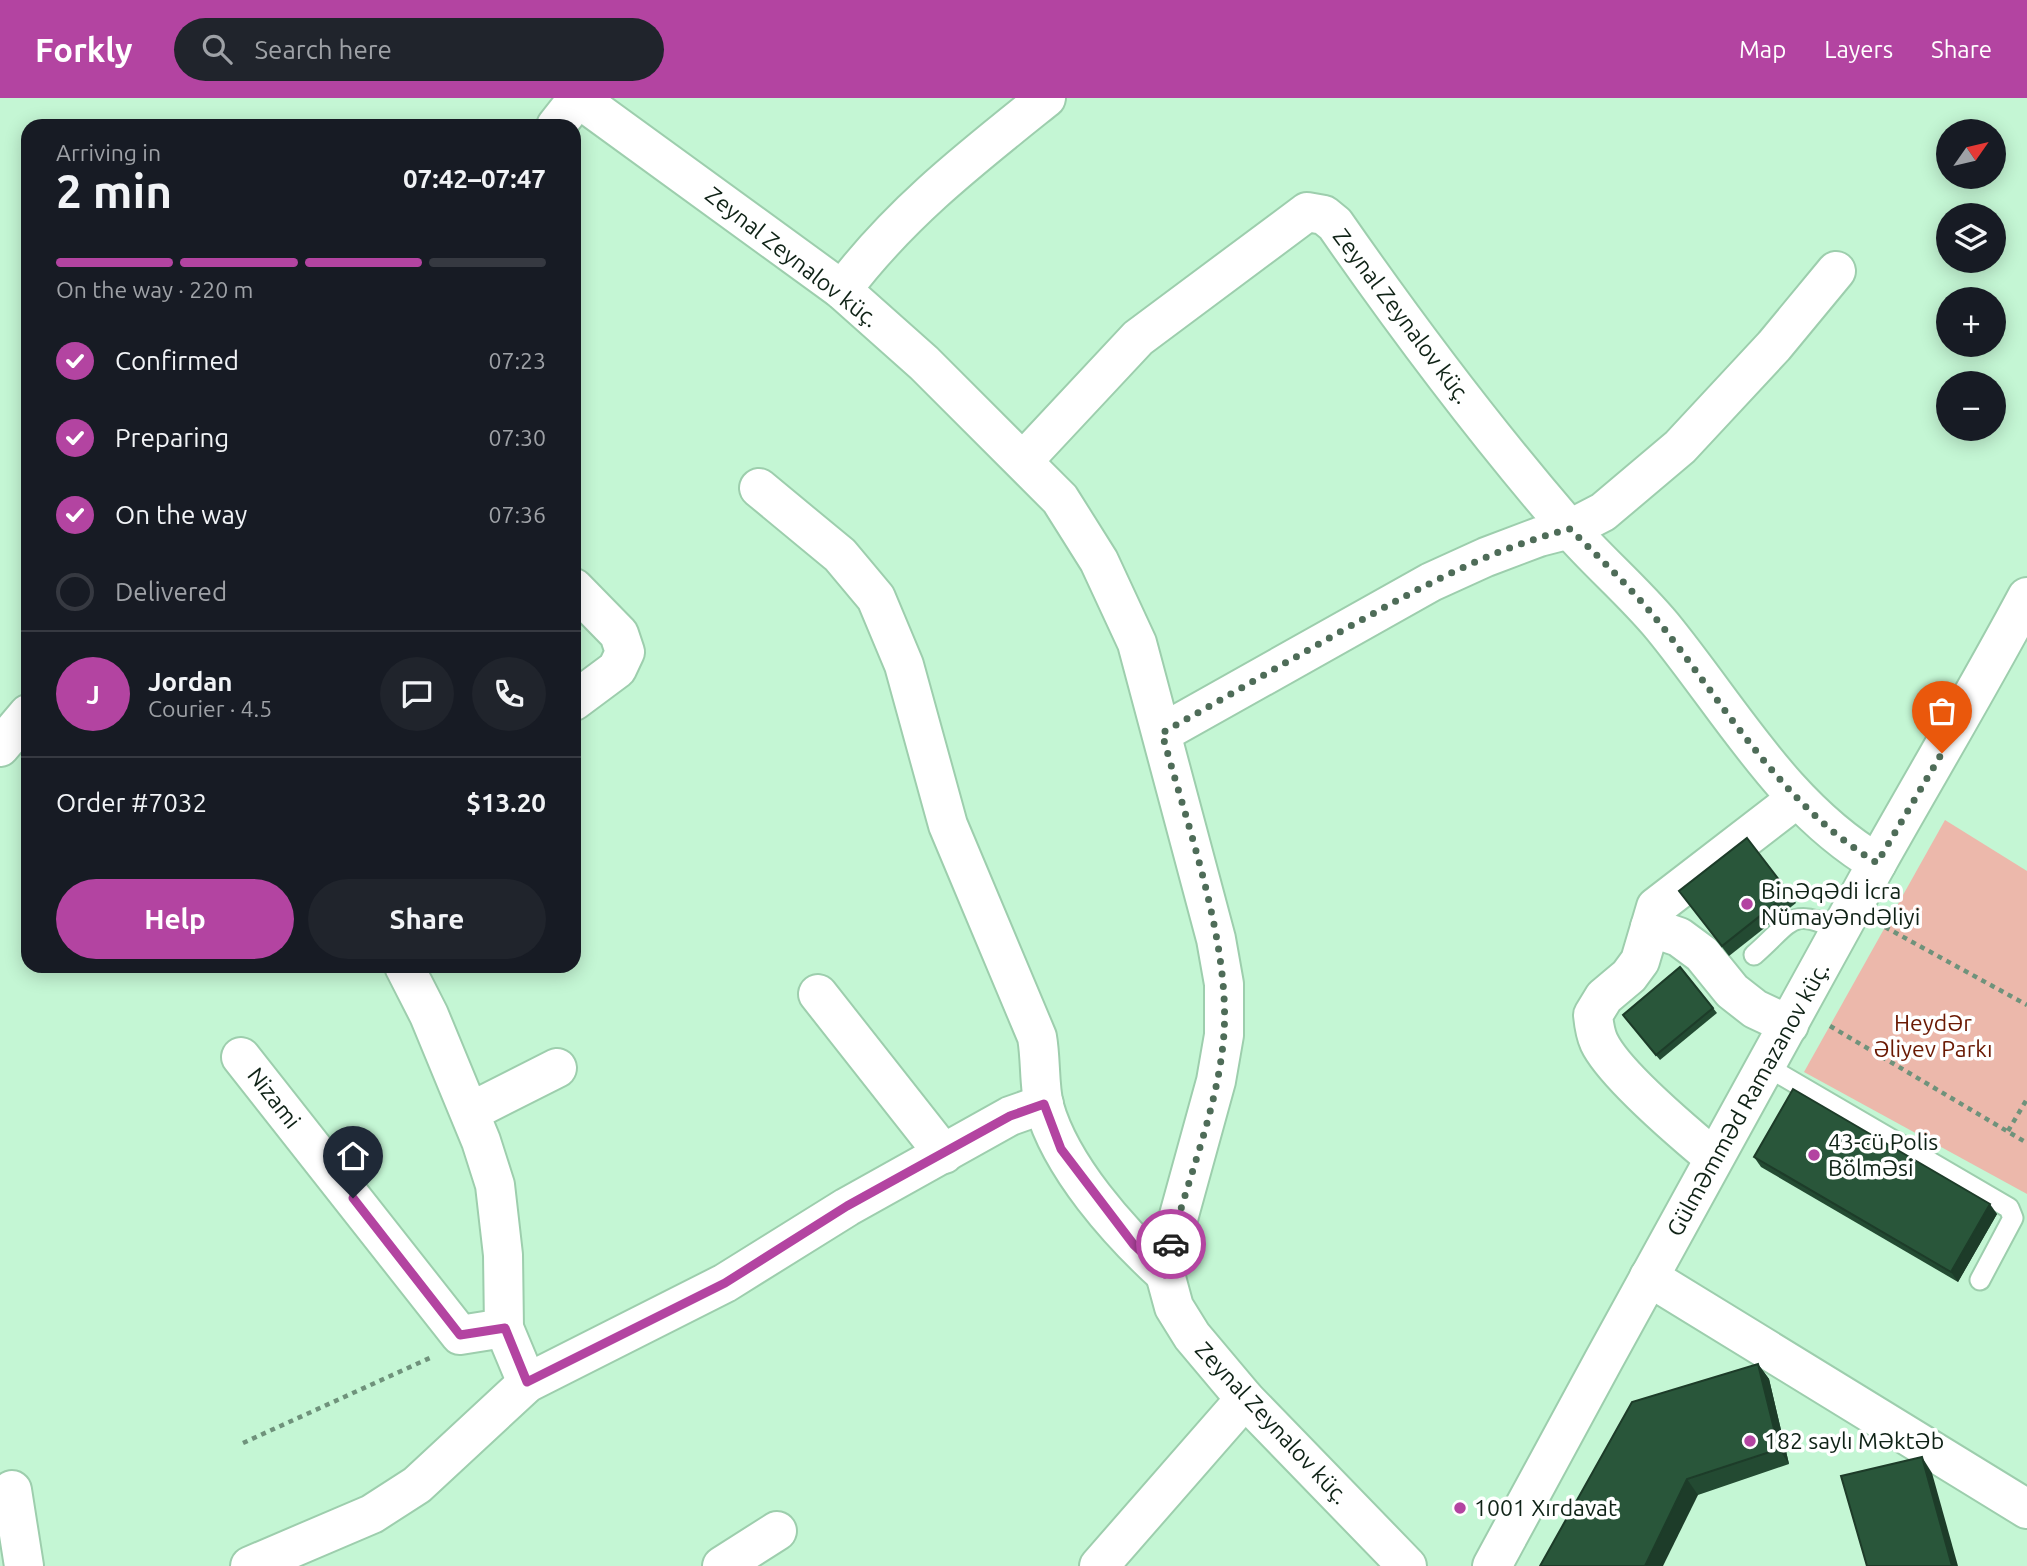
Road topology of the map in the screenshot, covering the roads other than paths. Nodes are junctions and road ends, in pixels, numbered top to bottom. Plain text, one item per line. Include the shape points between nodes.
1 (578, 98) edge
2 (1045, 98) edge
3 (562, 119) edge
4 (1836, 271) dead end
5 (842, 290) junction
6 (1023, 461) junction
7 (759, 488) dead end
8 (1570, 529) junction
9 (581, 595) edge
10 (2027, 597) edge
11 (581, 696) edge
12 (1162, 733) junction
13 (1795, 800) junction
14 (1877, 863) junction
15 (1650, 927) junction
16 (1841, 932) junction
17 (1754, 955) dead end
18 (408, 973) edge
19 (818, 995) dead end
20 (1789, 1026) junction
21 (241, 1057) dead end
22 (1766, 1066) junction
23 (557, 1068) dead end
24 (1044, 1104) junction
25 (470, 1112) junction
26 (944, 1154) junction
27 (1714, 1158) junction
28 (1165, 1274) junction
29 (1649, 1277) junction
30 (1980, 1280) dead end
31 (505, 1328) junction
32 (527, 1382) junction
33 (1245, 1399) junction
34 (12, 1490) dead end
35 (2027, 1509) edge
36 (778, 1531) dead end
37 (24, 1566) edge
38 (250, 1566) edge
39 (722, 1566) edge
40 (1100, 1566) edge
41 (1407, 1566) edge
42 (1492, 1566) edge

1 - 3 street
1 - 5 street, Zeynal Zeynalov küç.
2 - 5 street via 921,200
4 - 8 street via 1680,447 1604,512
5 - 6 street, Zeynal Zeynalov küç.
6 - 8 street, Zeynal Zeynalov küç. via 1138,338 1307,212 1324,215 1335,224 1411,332
6 - 12 street, Zeynal Zeynalov küç. via 1060,499 1099,561 1137,643
7 - 24 street via 839,555 876,598 904,665 948,825 1037,1037
8 - 12 street via 1496,552 1431,582
8 - 13 street, Zeynal Zeynalov küç. via 1663,628
9 - 11 street via 620,635 625,652 617,669
10 - 14 street, Gülməmməd Ramazanov küç.
12 - 28 street, Zeynal Zeynalov küç. via 1224,984 1224,1035 1216,1081
13 - 14 street, Zeynal Zeynalov küç. via 1843,842
13 - 15 street via 1670,893 1656,907
14 - 16 street, Gülməmməd Ramazanov küç.
15 - 20 street via 1679,937 1702,954 1732,991
15 - 27 street via 1640,961 1604,997 1593,1015 1594,1030 1616,1064
16 - 17 lane via 1812,916 1798,917
16 - 20 street, Gülməmməd Ramazanov küç.
18 - 25 street
19 - 26 street
20 - 22 street, Gülməmməd Ramazanov küç.
21 - 31 street, Nizami via 460,1335
22 - 27 street, Gülməmməd Ramazanov küç.
22 - 30 lane via 2009,1208 2013,1218
23 - 25 street
24 - 26 street via 1010,1116
24 - 28 street via 1061,1149 1134,1245
25 - 31 street via 495,1185
26 - 32 street via 847,1206 725,1283
27 - 29 street, Gülməmməd Ramazanov küç.
28 - 33 street, Zeynal Zeynalov küç. via 1174,1307 1192,1336
29 - 35 street
29 - 42 street, Gülməmməd Ramazanov küç.
31 - 32 street
32 - 38 street via 417,1485 372,1514
33 - 40 street
33 - 41 street, Zeynal Zeynalov küç.
34 - 37 street
36 - 39 street

